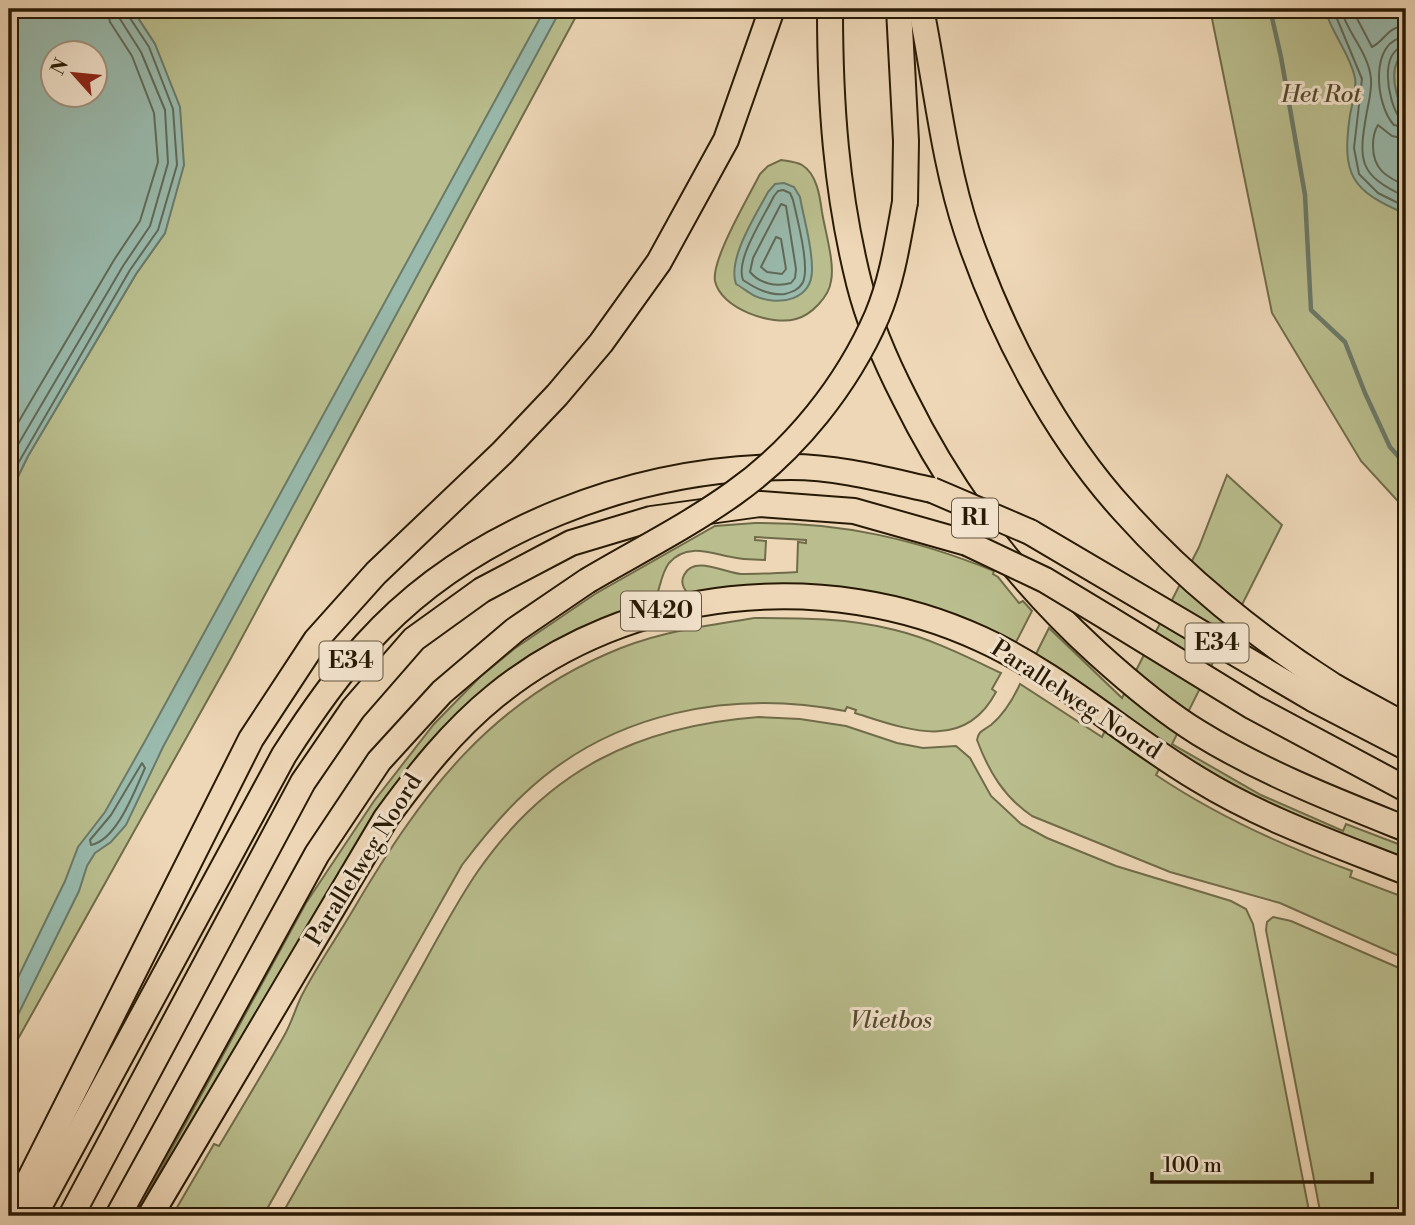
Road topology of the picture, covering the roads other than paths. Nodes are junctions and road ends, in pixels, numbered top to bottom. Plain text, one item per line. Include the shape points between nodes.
1 (772, 9) edge
2 (830, 9) edge
3 (899, 9) edge
4 (921, 9) edge
5 (1406, 726) edge
6 (1406, 747) edge
7 (1406, 789) edge
8 (1406, 829) edge
9 (1406, 872) edge
10 (1406, 886) edge
11 (11, 1216) edge
12 (34, 1216) edge
13 (71, 1216) edge
14 (118, 1216) edge
15 (150, 1216) edge
16 (165, 1216) edge

1 - 11 highway via 726,141 659,262 557,395 376,573 316,640 251,739
2 - 8 highway, R1 via 836,164 860,285 897,384 958,494 1038,594 1158,704 1241,757
3 - 14 highway, bridge via 905,202 877,316 841,382 790,446 734,493 515,630 442,692 379,761 317,854
4 - 5 highway via 937,107 967,231 999,312 1053,415 1123,511 1172,562 1267,640 1332,685
6 - 12 highway, E34, bridge via 1313,699 1030,533 932,490 865,475 792,467 697,473 628,488 552,514 484,548 423,591 367,642 321,697 284,755
7 - 13 highway, E34, bridge via 1253,707 1045,580 967,543 854,511 760,504 650,519 571,543 482,590 414,639 353,709 303,782
9 - 15 highway, Parallelweg Noord / N420 via 1230,797 1007,652 918,615 826,597 752,597 674,607 583,641 537,666 496,695 426,764 386,818
10 - 16 highway, Parallelweg Noord / N420 via 1262,828 1208,800 1042,688 960,644 898,623 846,614 743,612 659,626 568,664 518,696 472,733 433,775 399,821

